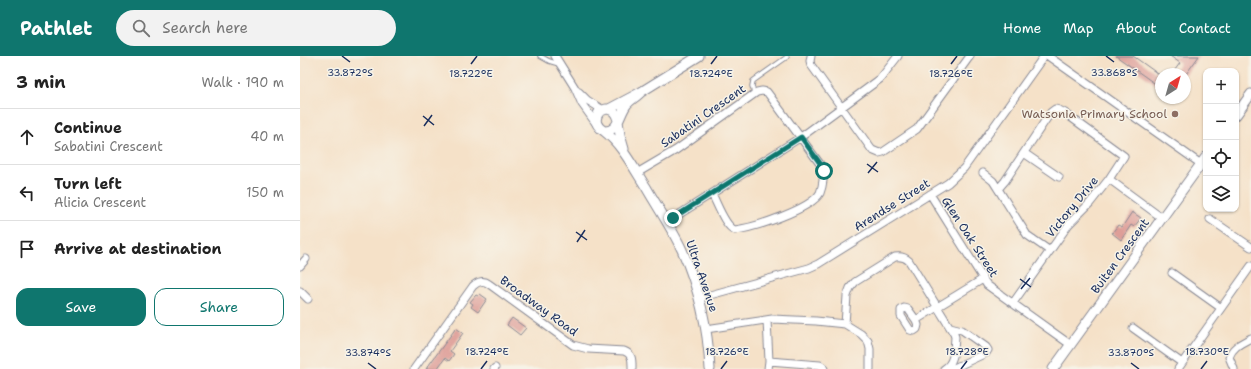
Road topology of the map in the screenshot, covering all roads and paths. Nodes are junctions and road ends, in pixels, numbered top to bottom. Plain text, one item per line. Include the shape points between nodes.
1 (540, 56) edge
2 (555, 56) edge
3 (699, 56) edge
4 (811, 56) edge
5 (898, 56) edge
6 (970, 56) edge
7 (1044, 56) edge
8 (1048, 56) edge
9 (786, 57) edge
10 (560, 64) junction
11 (575, 88) junction
12 (641, 92) junction
13 (755, 94) junction
14 (1251, 94) edge
15 (842, 107) junction
16 (606, 109) junction
17 (1239, 111) edge
18 (618, 120) junction
19 (600, 128) junction
20 (801, 137) junction
21 (1024, 153) junction
22 (626, 156) junction
23 (1203, 161) edge
24 (637, 173) junction
25 (983, 173) dead end
26 (1059, 177) dead end
27 (1109, 178) junction
28 (998, 189) junction
29 (712, 194) junction
30 (930, 194) junction
31 (1162, 218) junction
32 (1210, 219) dead end
33 (667, 222) junction
34 (1251, 247) edge
35 (1050, 251) junction
36 (306, 259) dead end
37 (300, 266) edge
38 (1251, 266) edge
39 (1172, 273) dead end
40 (983, 279) junction
41 (300, 291) edge
42 (699, 298) junction
43 (308, 299) dead end
44 (1013, 303) junction
45 (938, 307) junction
46 (1221, 308) junction
47 (767, 320) junction
48 (916, 320) dead end
49 (845, 324) junction
50 (950, 327) junction
51 (1133, 328) dead end
52 (706, 330) junction
53 (1251, 338) edge
54 (1071, 345) junction
55 (768, 365) edge
56 (1180, 366) edge
57 (946, 368) edge
58 (414, 369) edge
59 (632, 369) edge
60 (710, 369) edge
61 (824, 369) edge
62 (870, 369) edge
63 (1054, 369) edge
64 (1234, 369) edge

1 - 10 lane
2 - 10 street
3 - 12 street
4 - 15 street via 811,65
5 - 15 street via 880,79
6 - 15 street via 918,129 883,152 872,150
7 - 30 street, Arendse Street via 960,172
8 - 23 street
9 - 13 lane via 753,80
10 - 11 street
11 - 16 street via 587,100
11 - 19 street via 582,104
12 - 16 street
12 - 18 street via 627,104
13 - 20 street, Sabatini Crescent via 762,91 769,93
13 - 24 street, Sabatini Crescent via 676,150
14 - 17 street
15 - 20 street
16 - 18 street via 613,111
16 - 19 street via 596,116
18 - 19 street via 613,129
18 - 22 street, Ultra Avenue
19 - 22 street, Ultra Avenue
20 - 29 street
20 - 29 street, Sabatini Crescent via 824,171 819,194 797,210 782,217 735,230 728,225
21 - 26 street
21 - 27 street via 1051,112 1059,110 1124,156
21 - 28 street
22 - 24 street, Ultra Avenue
23 - 31 street, Buiten Crescent
24 - 33 street, Ultra Avenue
25 - 28 street
27 - 31 street, Victory Drive
27 - 35 street, Victory Drive via 1090,203 1069,224
28 - 35 street via 1027,235
29 - 33 street
30 - 40 street, Glen Oak Street
30 - 42 street, Arendse Street via 818,264
31 - 54 street, Buiten Crescent
32 - 34 street
33 - 42 street, Ultra Avenue via 686,259
35 - 44 street, Victory Drive
36 - 37 street
38 - 46 street
39 - 46 street
40 - 44 street, Glen Oak Street via 987,285
40 - 45 street
41 - 43 street
42 - 52 street, Ultra Avenue
44 - 54 street, Glen Oak Street
45 - 48 street
45 - 49 street via 910,261 898,257 855,282 850,288
45 - 50 street
46 - 56 street
47 - 49 street
47 - 52 street
47 - 55 street
49 - 62 street via 868,341
50 - 57 street via 955,337 952,360
50 - 57 street via 962,330 986,347 987,351 954,368
51 - 56 street
52 - 60 street, Ultra Avenue
53 - 64 street via 1231,352 1229,357
54 - 63 street, Buiten Crescent
55 - 61 street via 820,365
58 - 59 street, Broadway Road via 473,286 482,282 489,284 573,345 588,349 628,352 632,359

